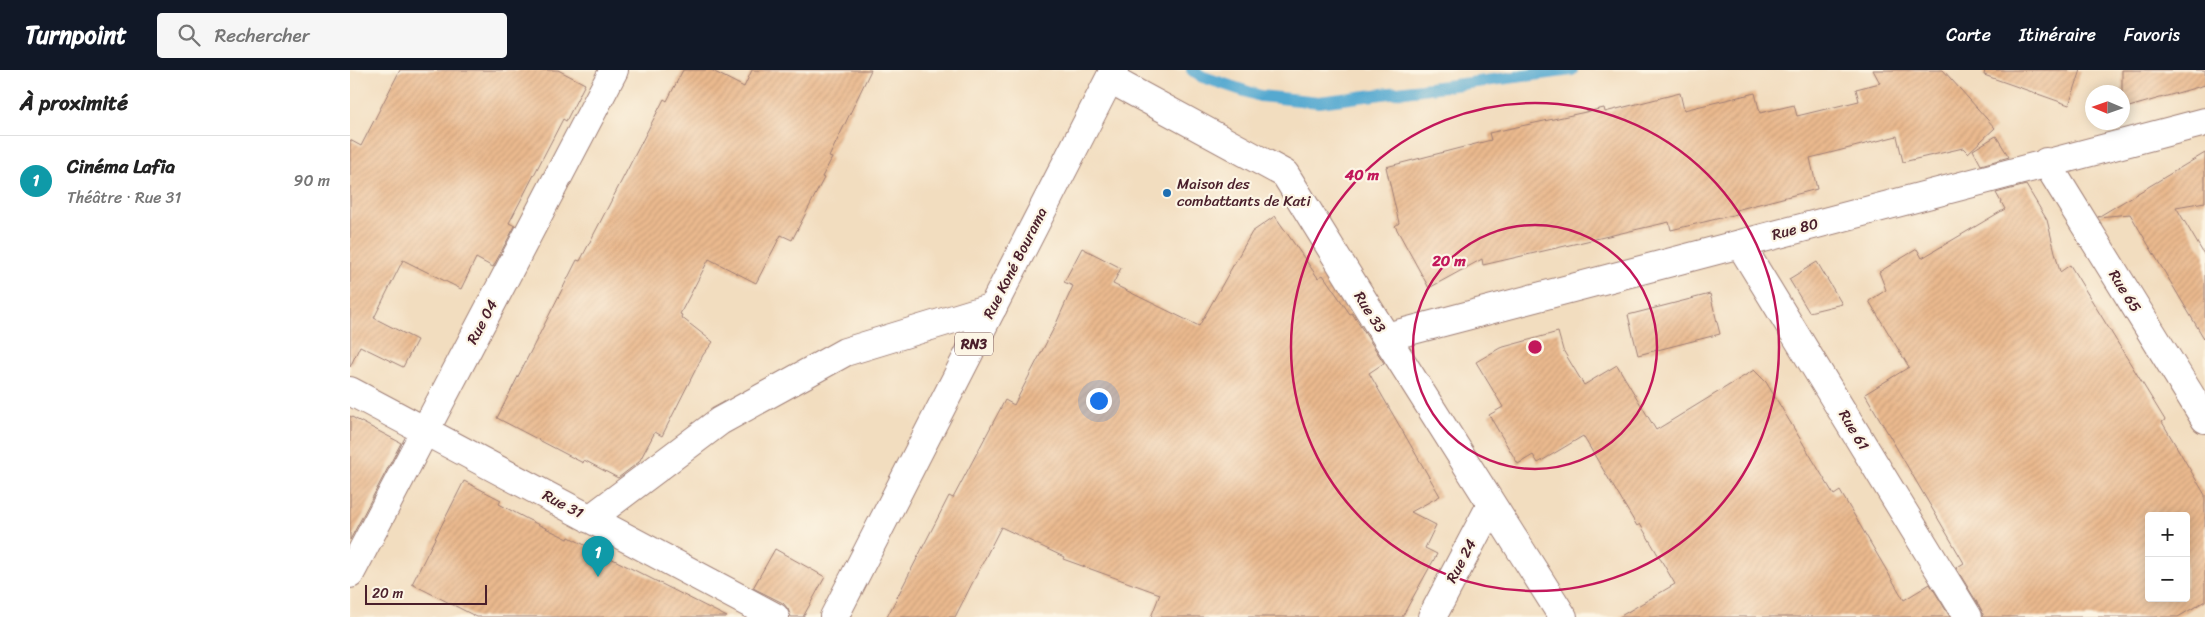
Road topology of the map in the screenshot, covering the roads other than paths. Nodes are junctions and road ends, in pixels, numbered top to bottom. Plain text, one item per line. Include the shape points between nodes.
1 (614, 70) edge
2 (1112, 74) edge
3 (2205, 122) edge
4 (2046, 162) junction
5 (1740, 244) junction
6 (993, 307) junction
7 (1386, 337) junction
8 (350, 391) edge
9 (2205, 419) edge
10 (425, 431) junction
11 (1491, 505) junction
12 (590, 519) junction
13 (350, 574) edge
14 (775, 617) edge
15 (834, 617) edge
16 (1432, 617) edge
17 (1563, 617) edge
18 (1968, 617) edge

1 - 10 main road, Rue 04
2 - 6 main road, Rue Koné Bourama / RN3
2 - 7 main road, Rue 33 via 1285,174
3 - 4 main road, Rue 80
4 - 5 main road, Rue 80
4 - 9 main road, Rue 65
5 - 7 main road, Rue 80
5 - 18 main road, Rue 61
6 - 12 main road via 844,352 720,421
6 - 15 main road, Rue Koné Bourama / RN3
7 - 11 main road, Rue 33
8 - 10 main road, Rue 31
10 - 12 main road, Rue 31
10 - 13 main road, Rue 04
11 - 16 main road, Rue 24
11 - 17 main road, Rue 33
12 - 14 main road, Rue 31

